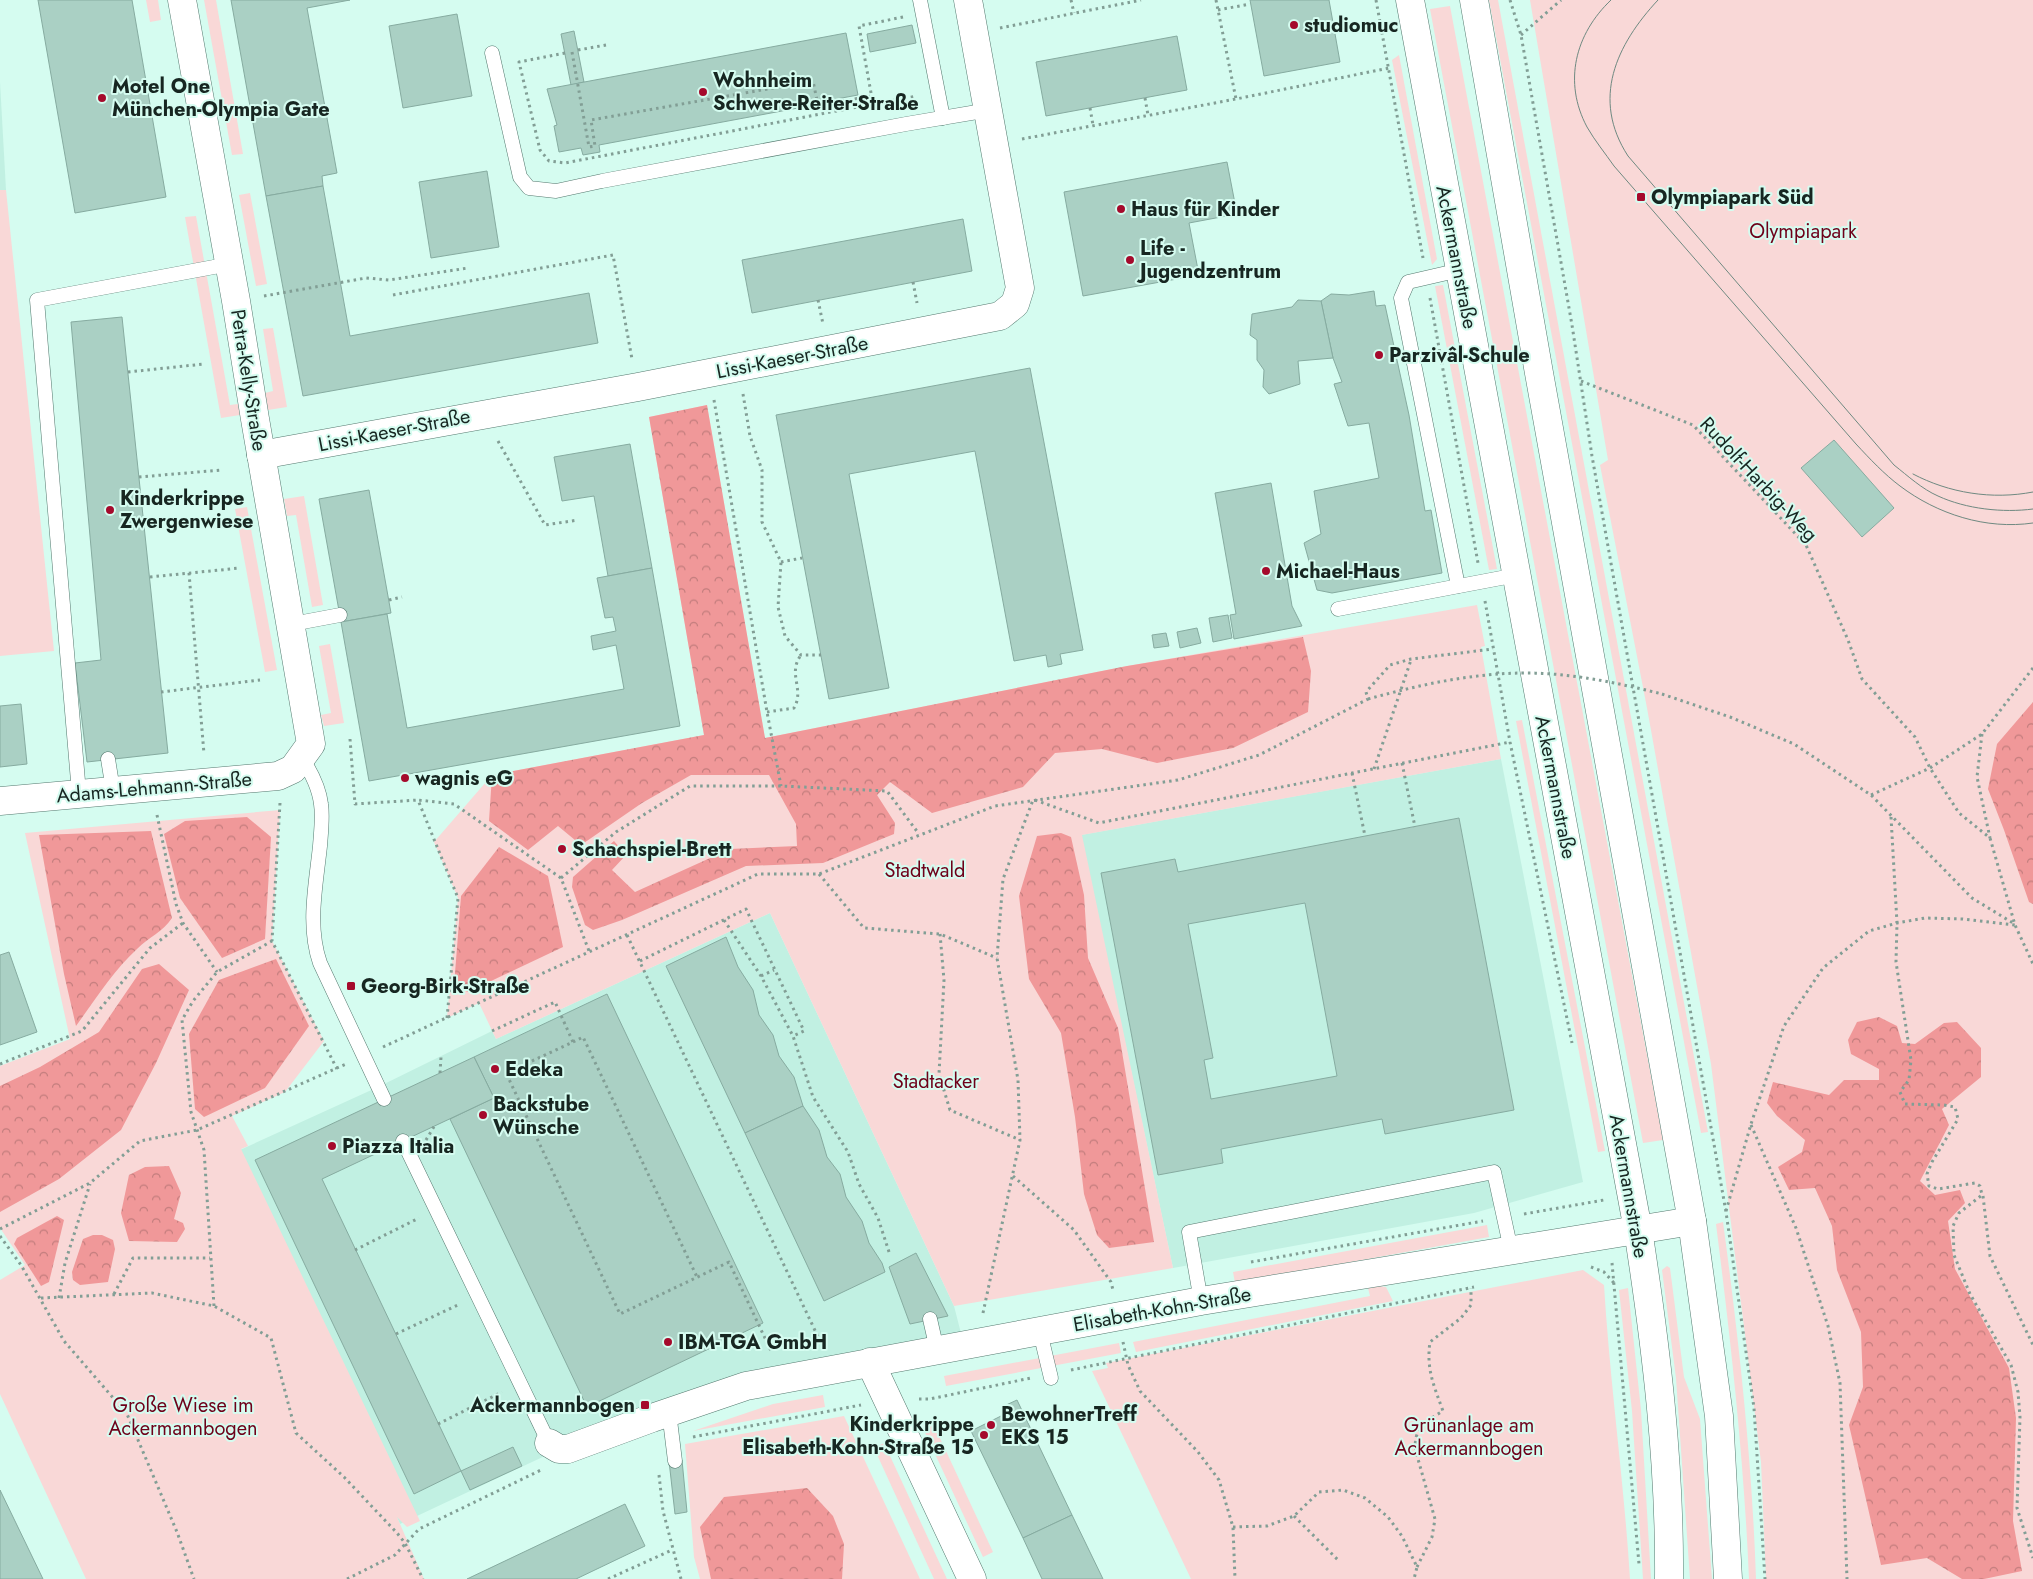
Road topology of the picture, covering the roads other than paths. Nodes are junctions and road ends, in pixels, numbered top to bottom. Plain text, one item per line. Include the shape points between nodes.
1 (182, 0) edge
2 (968, 0) edge
3 (1410, 0) edge
4 (1474, 0) edge
5 (922, 6) edge
6 (492, 53) dead end
7 (989, 110) junction
8 (943, 118) junction
9 (230, 264) junction
10 (1460, 270) junction
11 (261, 455) junction
12 (1517, 574) junction
13 (1458, 586) junction
14 (1338, 609) dead end
15 (340, 615) dead end
16 (292, 624) junction
17 (302, 758) junction
18 (108, 759) dead end
19 (113, 790) junction
20 (78, 793) junction
21 (0, 801) edge
22 (384, 1099) dead end
23 (403, 1141) dead end
24 (1692, 1221) junction
25 (1638, 1230) junction
26 (1511, 1250) junction
27 (1201, 1301) junction
28 (930, 1319) dead end
29 (1040, 1332) junction
30 (937, 1350) junction
31 (870, 1362) junction
32 (1051, 1376) road end
33 (668, 1412) junction
34 (559, 1446) joint
35 (676, 1461) dead end
36 (972, 1579) edge
37 (1670, 1579) edge
38 (1728, 1579) edge

1 - 9 street, Petra-Kelly-Straße
2 - 7 street, Lissi-Kaeser-Straße
3 - 10 street, Ackermannstraße
4 - 24 street
5 - 8 lane
6 - 8 lane via 520,177 529,188 556,191
7 - 8 lane
7 - 11 street, Lissi-Kaeser-Straße via 1020,288 1015,304 1000,316 638,387
9 - 11 street, Petra-Kelly-Straße
9 - 20 lane via 37,300
10 - 12 street, Ackermannstraße
10 - 13 lane via 1408,282 1401,298
11 - 16 street, Petra-Kelly-Straße
12 - 13 lane
12 - 25 street, Ackermannstraße
13 - 14 lane
15 - 16 lane
16 - 17 street, Petra-Kelly-Straße via 311,744
17 - 19 street, Adams-Lehmann-Straße via 293,769 278,776
17 - 22 lane via 314,777 322,804 312,922 314,946
18 - 19 lane
19 - 20 street, Adams-Lehmann-Straße
20 - 21 street, Adams-Lehmann-Straße
23 - 34 lane via 520,1383
24 - 25 street, Elisabeth-Kohn-Straße
24 - 38 street via 1719,1416
25 - 26 street, Elisabeth-Kohn-Straße
25 - 37 street, Ackermannstraße via 1664,1426
26 - 27 street, Elisabeth-Kohn-Straße
26 - 27 lane via 1494,1172 1189,1232
27 - 29 street, Elisabeth-Kohn-Straße
28 - 30 lane
29 - 30 street, Elisabeth-Kohn-Straße
29 - 32 lane
30 - 31 street, Elisabeth-Kohn-Straße
31 - 33 street via 746,1386
31 - 36 street
33 - 34 street
33 - 35 lane

